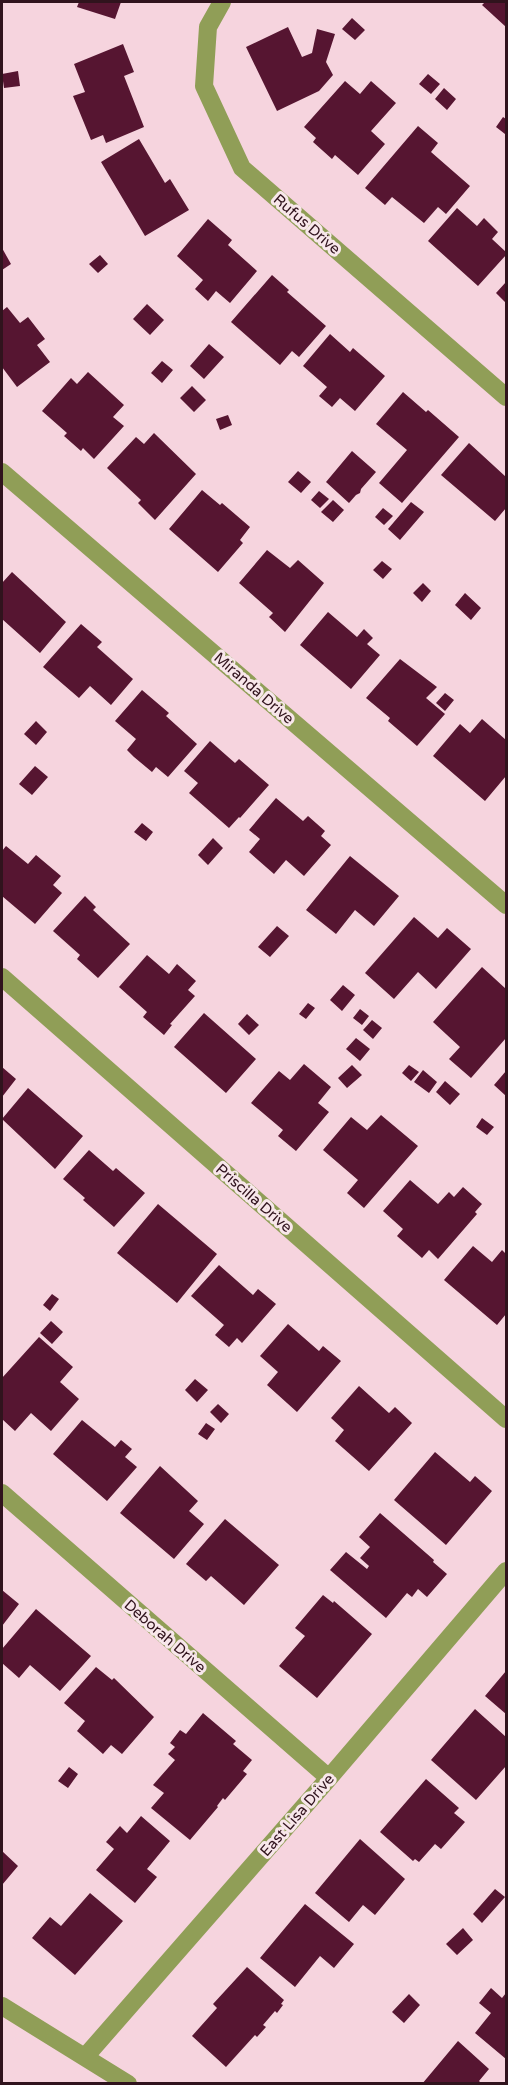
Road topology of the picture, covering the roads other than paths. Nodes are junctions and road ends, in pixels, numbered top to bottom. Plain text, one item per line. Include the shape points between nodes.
1 (222, 2) edge
2 (507, 397) edge
3 (2, 472) edge
4 (507, 905) edge
5 (2, 977) edge
6 (507, 1419) edge
7 (2, 1493) edge
8 (507, 1571) edge
9 (329, 1778) junction
10 (2, 2006) edge
11 (85, 2057) junction
12 (128, 2084) edge

1 - 2 street, Rufus Drive via 208,27 204,86 242,168
3 - 4 street, Miranda Drive
5 - 6 street, Priscilla Drive
7 - 9 street, Deborah Drive
8 - 9 street, East Lisa Drive
9 - 11 street, East Lisa Drive
10 - 11 street
11 - 12 street

